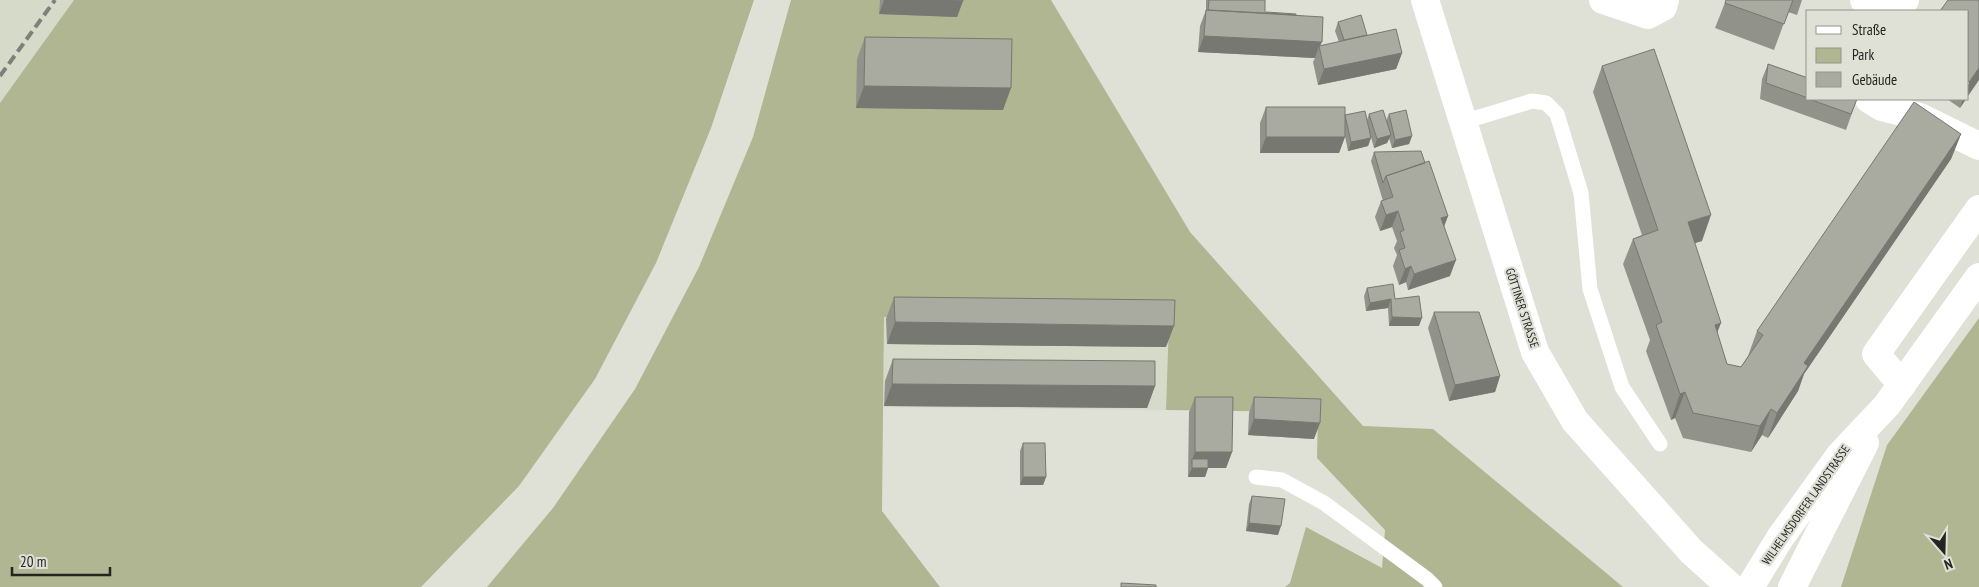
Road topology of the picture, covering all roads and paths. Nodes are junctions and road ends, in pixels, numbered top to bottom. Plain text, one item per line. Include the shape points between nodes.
1 (1425, 0) edge
2 (1603, 0) edge
3 (1665, 0) edge
4 (1864, 0) edge
5 (1905, 0) edge
6 (1871, 100) edge
7 (1463, 122) junction
8 (1979, 146) edge
9 (1979, 209) edge
10 (1979, 277) edge
11 (1894, 395) junction
12 (1660, 444) dead end
13 (1256, 477) dead end
14 (1434, 587) edge
15 (1731, 587) edge
16 (1750, 587) edge
17 (1792, 587) edge

1 - 7 street, GÖTTINER STRASSE
2 - 3 street via 1648,15 1663,7
4 - 5 street
6 - 8 street via 1882,107 1920,117
7 - 12 lane via 1532,101 1546,103 1557,114 1581,193 1590,288 1622,387
7 - 15 street, GÖTTINER STRASSE via 1535,352 1575,420 1691,551
9 - 11 street via 1876,354
10 - 11 street, WILHELMSDORFER LANDSTRASSE
11 - 16 street, WILHELMSDORFER LANDSTRASSE via 1840,454 1780,538
11 - 17 street, WILHELMSDORFER LANDSTRASSE via 1858,454
13 - 14 lane via 1282,480 1324,503

